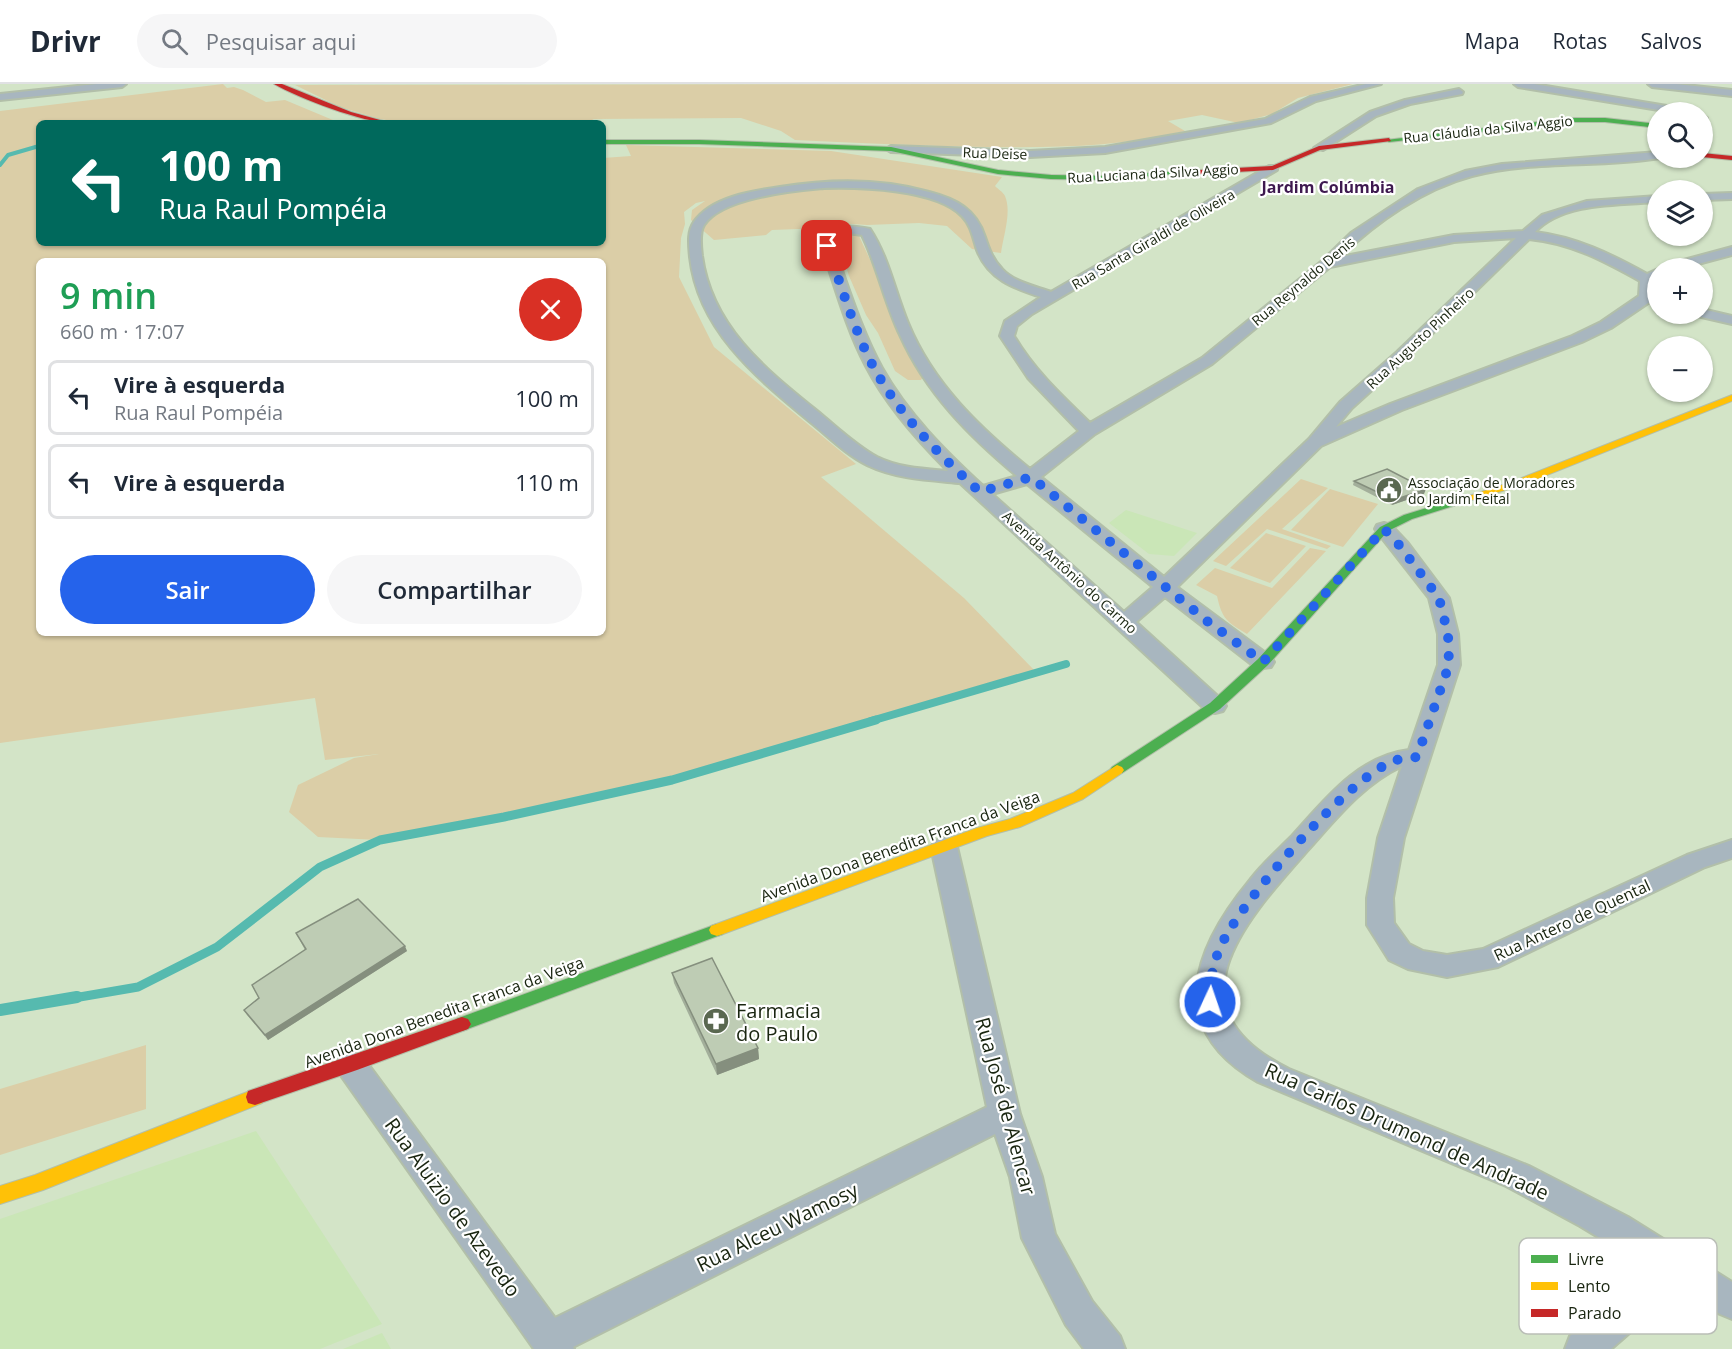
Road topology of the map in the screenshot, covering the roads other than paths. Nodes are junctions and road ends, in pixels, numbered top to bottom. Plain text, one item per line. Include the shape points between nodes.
1 (122, 84) edge
2 (277, 84) edge
3 (1377, 84) edge
4 (1518, 84) edge
5 (1654, 85) edge
6 (83, 86) edge
7 (1459, 92) dead end
8 (1732, 93) edge
9 (1668, 94) dead end
10 (0, 97) edge
11 (1677, 100) dead end
12 (1680, 102) edge
13 (1647, 106) edge
14 (375, 120) edge
15 (1647, 125) edge
16 (606, 142) edge
17 (1319, 148) junction
18 (891, 149) junction
19 (1647, 156) edge
20 (1713, 156) edge
21 (1732, 158) edge
22 (1273, 168) junction
23 (1732, 196) edge
24 (1713, 197) edge
25 (1647, 200) edge
26 (1525, 235) junction
27 (1732, 251) edge
28 (1706, 258) edge
29 (1326, 264) junction
30 (1647, 274) edge
31 (1052, 297) junction
32 (1647, 303) edge
33 (1713, 316) edge
34 (1732, 320) edge
35 (1359, 394) junction
36 (1732, 398) edge
37 (1396, 407) junction
38 (1089, 431) junction
39 (1315, 442) junction
40 (964, 477) junction
41 (1031, 477) junction
42 (980, 492) junction
43 (1384, 529) junction
44 (1165, 587) junction
45 (1125, 621) junction
46 (1263, 662) junction
47 (1215, 706) junction
48 (1417, 757) junction
49 (944, 847) junction
50 (1732, 849) edge
51 (351, 1065) junction
52 (1004, 1114) junction
53 (0, 1195) edge
54 (1630, 1238) edge
55 (1717, 1292) edge
56 (1732, 1302) edge
57 (1601, 1334) edge
58 (552, 1345) edge
59 (1107, 1349) edge
60 (1583, 1349) edge

1 - 6 street
2 - 14 street via 349,114
3 - 18 street, Rua Deise via 1313,99 1268,121 1105,150 1030,154
4 - 13 street
5 - 8 street
5 - 9 street
6 - 10 street
7 - 17 street, Rua Santa Giraldi de Oliveira via 1390,108 1356,123
11 - 12 street
15 - 17 street, Rua Cláudia da Silva Aggio via 1570,120
16 - 18 street, Rua Deise
17 - 22 street, Rua Santa Giraldi de Oliveira
18 - 22 street, Rua Luciana da Silva Aggio via 998,172 1051,177 1108,178
19 - 29 street, Rua Reynaldo Denis via 1551,162 1469,173 1422,191 1355,236
20 - 21 street
22 - 31 street, Rua Santa Giraldi de Oliveira
23 - 24 street
25 - 26 street, Rua Augusto Pinheiro via 1592,203 1546,218
26 - 29 street via 1451,239
26 - 30 street via 1564,240
26 - 35 street, Rua Augusto Pinheiro
27 - 28 street
29 - 38 street, Rua Reynaldo Denis via 1207,361
31 - 38 street, Rua Santa Giraldi de Oliveira via 1010,324 1007,336 1053,396
31 - 40 street via 996,271 970,215 960,207 910,191 847,182 806,186 726,205 699,222 695,262 702,292 732,342 772,383 849,446 880,465
32 - 37 street via 1577,339
33 - 34 street
35 - 37 street
35 - 39 street, Rua Augusto Pinheiro
36 - 43 street, Avenida Dona Benedita Franca da Veiga via 1518,483 1408,517
37 - 39 street
38 - 41 street, Rua Reynaldo Denis
39 - 44 street
40 - 41 street, Avenida Antônio do Carmo via 917,429 883,383 863,346 827,246 833,235 847,229 866,232 907,335 940,392 958,415
40 - 42 street, Avenida Antônio do Carmo
41 - 42 street, Rua Reynaldo Denis
41 - 44 street, Avenida Antônio do Carmo
42 - 45 street, Avenida Antônio do Carmo
43 - 46 street, Avenida Dona Benedita Franca da Veiga
43 - 48 street, Rua Antero de Quental via 1439,598 1448,634 1449,665
44 - 45 street
44 - 46 street, Avenida Antônio do Carmo
45 - 47 street, Avenida Antônio do Carmo
46 - 47 street, Avenida Dona Benedita Franca da Veiga
47 - 49 street, Avenida Dona Benedita Franca da Veiga via 1078,796
48 - 50 street, Rua Antero de Quental via 1391,838 1380,898 1381,925 1399,952 1418,961 1447,966 1488,959 1701,859
48 - 54 street, Rua Carlos Drumond de Andrade via 1393,761 1375,771 1337,803 1263,881 1231,924 1210,980 1210,1002 1218,1028 1250,1062 1282,1080 1543,1188
49 - 51 street, Avenida Dona Benedita Franca da Veiga
49 - 52 street, Rua José de Alencar
51 - 53 street, Avenida Dona Benedita Franca da Veiga via 266,1092
51 - 58 street, Rua Aluizio de Azevedo
52 - 58 street, Rua Alceu Wamosy
52 - 59 street, Rua José de Alencar via 1026,1177 1039,1238 1079,1313
55 - 56 street, Rua Carlos Drumond de Andrade
57 - 60 street

